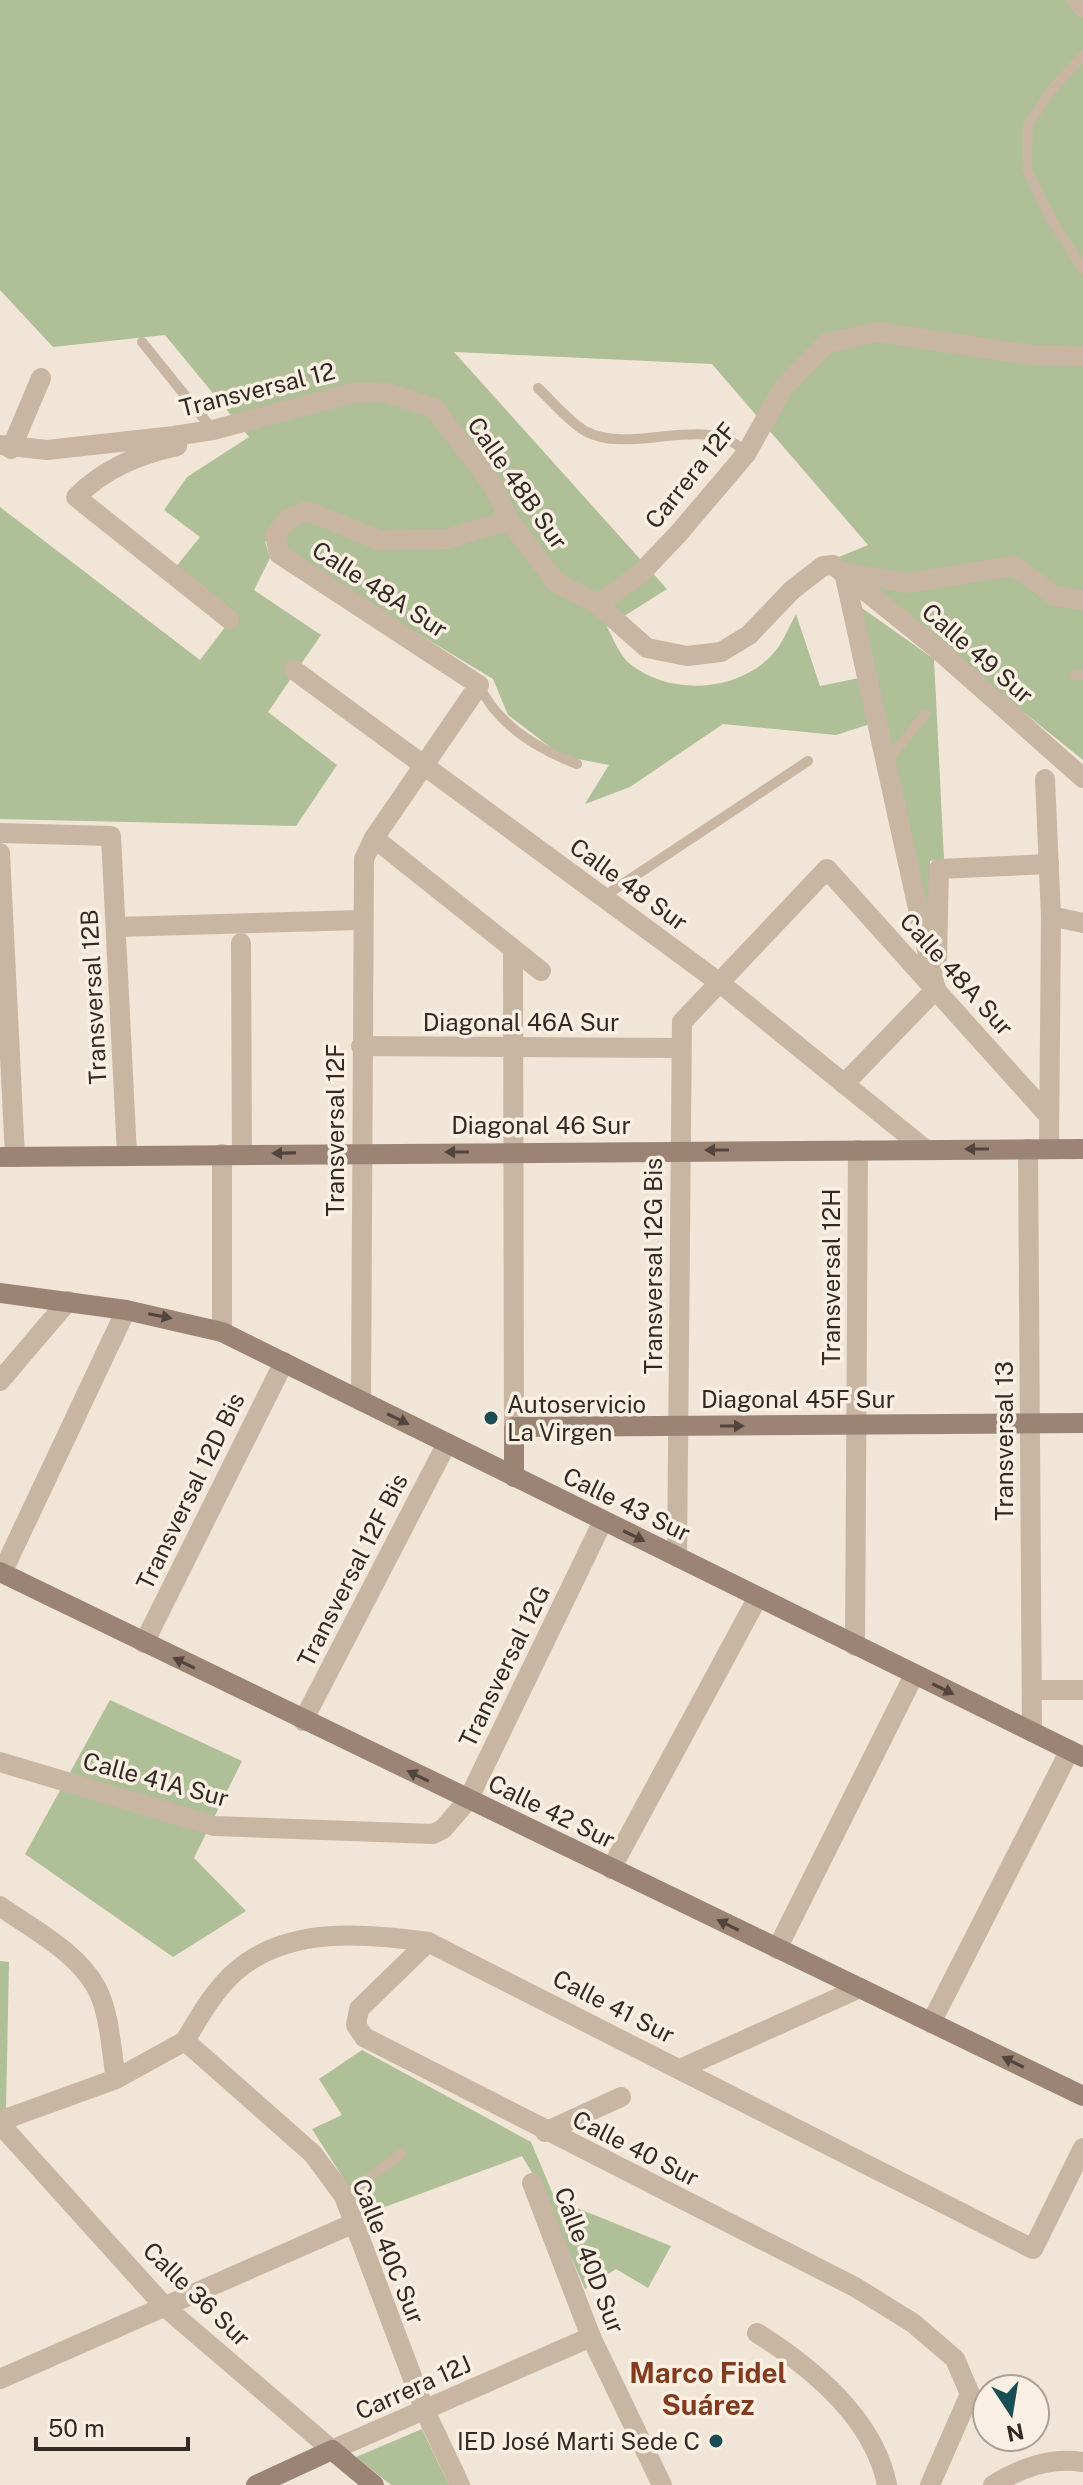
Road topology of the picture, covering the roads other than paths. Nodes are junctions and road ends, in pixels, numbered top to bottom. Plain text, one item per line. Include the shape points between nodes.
1 (1077, 0) edge
2 (1083, 7) edge
3 (1083, 56) edge
4 (1083, 269) edge
5 (142, 342) dead end
6 (1083, 356) edge
7 (41, 378) dead end
8 (538, 388) dead end
9 (385, 392) joint
10 (245, 420) junction
11 (213, 430) junction
12 (6, 447) edge
13 (746, 454) junction
14 (509, 520) junction
15 (844, 572) junction
16 (1083, 600) edge
17 (597, 604) junction
18 (229, 619) dead end
19 (294, 670) dead end
20 (479, 685) junction
21 (925, 714) dead end
22 (808, 761) dead end
23 (577, 764) dead end
24 (885, 764) junction
25 (425, 766) junction
26 (1081, 775) edge
27 (1045, 779) dead end
28 (0, 833) edge
29 (374, 838) junction
30 (0, 853) edge
31 (1049, 864) junction
32 (603, 897) junction
33 (1051, 916) junction
34 (361, 920) junction
35 (1083, 923) edge
36 (116, 927) junction
37 (241, 943) dead end
38 (513, 949) junction
39 (541, 971) dead end
40 (720, 983) junction
41 (936, 989) junction
42 (361, 1046) junction
43 (681, 1048) junction
44 (513, 1050) junction
45 (844, 1084) junction
46 (1048, 1115) junction
47 (1039, 1149) junction
48 (1083, 1149) edge
49 (858, 1150) junction
50 (926, 1150) junction
51 (680, 1151) junction
52 (362, 1152) junction
53 (513, 1152) junction
54 (232, 1154) junction
55 (127, 1155) junction
56 (7, 1157) edge
57 (0, 1293) edge
58 (68, 1301) junction
59 (126, 1310) junction
60 (222, 1332) junction
61 (284, 1362) junction
62 (0, 1381) edge
63 (361, 1401) junction
64 (1083, 1423) edge
65 (1030, 1424) junction
66 (856, 1425) junction
67 (678, 1426) junction
68 (514, 1427) junction
69 (447, 1443) junction
70 (514, 1477) junction
71 (603, 1521) junction
72 (677, 1557) junction
73 (1, 1572) edge
74 (758, 1597) junction
75 (144, 1643) junction
76 (855, 1646) junction
77 (914, 1675) junction
78 (1032, 1690) junction
79 (1083, 1690) edge
80 (303, 1721) junction
81 (1032, 1732) junction
82 (1076, 1754) edge
83 (0, 1762) edge
84 (468, 1800) junction
85 (443, 1829) joint
86 (611, 1869) junction
87 (0, 1906) edge
88 (428, 1942) junction
89 (777, 1949) junction
90 (860, 1988) junction
91 (931, 2023) junction
92 (185, 2041) junction
93 (680, 2069) junction
94 (116, 2079) junction
95 (1083, 2096) edge
96 (621, 2097) dead end
97 (0, 2123) edge
98 (545, 2132) junction
99 (1083, 2148) edge
100 (401, 2154) dead end
101 (532, 2183) dead end
102 (344, 2196) junction
103 (352, 2224) junction
104 (165, 2307) junction
105 (757, 2333) dead end
106 (591, 2337) junction
107 (0, 2379) edge
108 (425, 2411) junction
109 (332, 2450) junction
110 (1083, 2462) edge
111 (256, 2485) edge
112 (374, 2485) edge
113 (460, 2485) edge
114 (662, 2485) edge
115 (887, 2485) edge
116 (930, 2485) edge
117 (993, 2485) edge

1 - 2 street
3 - 4 lane via 1028,125 1027,170
5 - 11 lane
6 - 13 street, Carrera 12F via 1031,355 877,332 827,343 783,388
7 - 12 street
8 - 13 lane via 585,431 619,439 721,437 736,441
9 - 10 street, Transversal 12 via 353,393
9 - 14 street, Calle 48B Sur via 434,408 494,487
10 - 11 street, Transversal 12
10 - 18 street via 121,463 76,497
11 - 12 street, Transversal 12 via 47,450
13 - 17 street, Carrera 12F via 639,575
14 - 17 street, Calle 48B Sur via 556,582
14 - 20 street, Calle 48A Sur via 447,539 379,540 307,511 288,519 275,535 279,554
15 - 16 street via 907,583 1014,566 1055,596
15 - 17 street, Calle 48B Sur via 823,566 749,635 721,652 687,656 647,648
15 - 24 street
15 - 26 street, Calle 49 Sur
19 - 25 street, Calle 48 Sur
20 - 23 lane via 486,701 521,734
20 - 25 street
21 - 24 lane
22 - 32 lane
24 - 41 street
25 - 29 street
25 - 32 street, Calle 48 Sur
27 - 31 street, Transversal 13
28 - 36 street, Transversal 12B via 111,836
29 - 34 street, Transversal 12F via 364,859
29 - 38 street
30 - 56 street
31 - 33 street, Transversal 13
31 - 41 street via 939,869
32 - 40 street, Calle 48 Sur
33 - 35 street
33 - 46 street, Transversal 13
34 - 36 street
34 - 42 street, Transversal 12F
36 - 55 street, Transversal 12B
37 - 54 street
38 - 39 street
38 - 44 street
40 - 41 street, Calle 48A Sur via 827,869
40 - 43 street, Transversal 12G Bis via 682,1022
40 - 45 street, Calle 48 Sur
41 - 45 street
41 - 46 street, Calle 48A Sur
42 - 44 street, Diagonal 46A Sur
42 - 52 street, Transversal 12F
43 - 44 street, Diagonal 46A Sur
43 - 51 street, Transversal 12G Bis
44 - 53 street
45 - 50 street, Calle 48 Sur
46 - 47 street, Transversal 13
47 - 48 street, Diagonal 46 Sur
47 -> 50 street, Diagonal 46 Sur
47 - 65 street, Transversal 13
49 - 50 street, Diagonal 46 Sur
49 -> 51 street, Diagonal 46 Sur
49 - 66 street, Transversal 12H
51 - 53 street, Diagonal 46 Sur
51 - 67 street, Transversal 12G Bis
53 -> 52 street, Diagonal 46 Sur
52 -> 54 street, Diagonal 46 Sur
52 - 63 street, Transversal 12F
53 - 68 street
54 - 55 street, Diagonal 46 Sur
54 - 60 street
55 - 56 street, Diagonal 46 Sur
57 - 58 street, Calle 43 Sur
58 - 59 street, Calle 43 Sur
58 - 62 street
59 -> 60 street, Calle 43 Sur
59 - 73 street
60 - 61 street, Calle 43 Sur
61 - 63 street, Calle 43 Sur
61 - 75 street, Transversal 12D Bis
63 -> 69 street, Calle 43 Sur
64 - 65 street, Diagonal 45F Sur
65 - 66 street, Diagonal 45F Sur
65 - 78 street, Transversal 13
67 -> 66 street, Diagonal 45F Sur
66 - 76 street, Transversal 12H
67 - 68 street, Diagonal 45F Sur
67 - 72 street, Transversal 12G Bis
68 - 70 street
69 - 70 street, Calle 43 Sur
69 - 80 street, Transversal 12F Bis
70 - 71 street, Calle 43 Sur
71 -> 72 street, Calle 43 Sur
71 - 84 street, Transversal 12G
72 - 74 street, Calle 43 Sur
73 - 75 street, Calle 42 Sur
74 - 76 street, Calle 43 Sur
74 - 86 street
80 -> 75 street, Calle 42 Sur
76 - 77 street, Calle 43 Sur
77 -> 81 street, Calle 43 Sur
77 - 89 street
78 - 79 street
78 - 81 street, Transversal 13
84 -> 80 street, Calle 42 Sur
81 - 82 street, Calle 43 Sur
82 - 91 street
83 - 85 street, Calle 41A Sur via 214,1826 433,1834
84 - 85 street, Transversal 12G
84 - 86 street, Calle 42 Sur
89 -> 86 street, Calle 42 Sur
87 - 94 street via 87,1973 97,1989
88 - 92 street, Calle 41 Sur via 373,1934 280,1945 236,1970
88 - 93 street, Calle 41 Sur
88 - 98 street, Calle 40 Sur via 359,2009 356,2025 364,2037
89 - 90 street, Calle 42 Sur
90 - 91 street, Calle 42 Sur
90 - 93 street
95 -> 91 street, Calle 42 Sur
92 - 94 street
92 - 102 street, Calle 40C Sur via 313,2154
93 - 99 street, Calle 41 Sur via 1033,2249
94 - 97 street
96 - 98 street
97 - 104 street, Calle 36 Sur
98 - 116 street, Calle 40 Sur via 855,2287 913,2323 955,2359 970,2394
100 - 102 lane
101 - 106 street, Calle 40D Sur
102 - 103 street, Calle 40C Sur
103 - 104 street
103 - 108 street, Calle 40C Sur
104 - 107 street
104 - 109 street, Calle 36 Sur
105 - 115 street via 802,2361 856,2420 882,2460
106 - 108 street, Carrera 12J
106 - 114 street, Calle 40D Sur
108 - 109 street, Carrera 12J
108 - 113 street, Calle 40C Sur
109 - 111 street, Carrera 12J
109 - 112 street, Calle 36 Sur
110 - 117 street via 1067,2459 1026,2467

